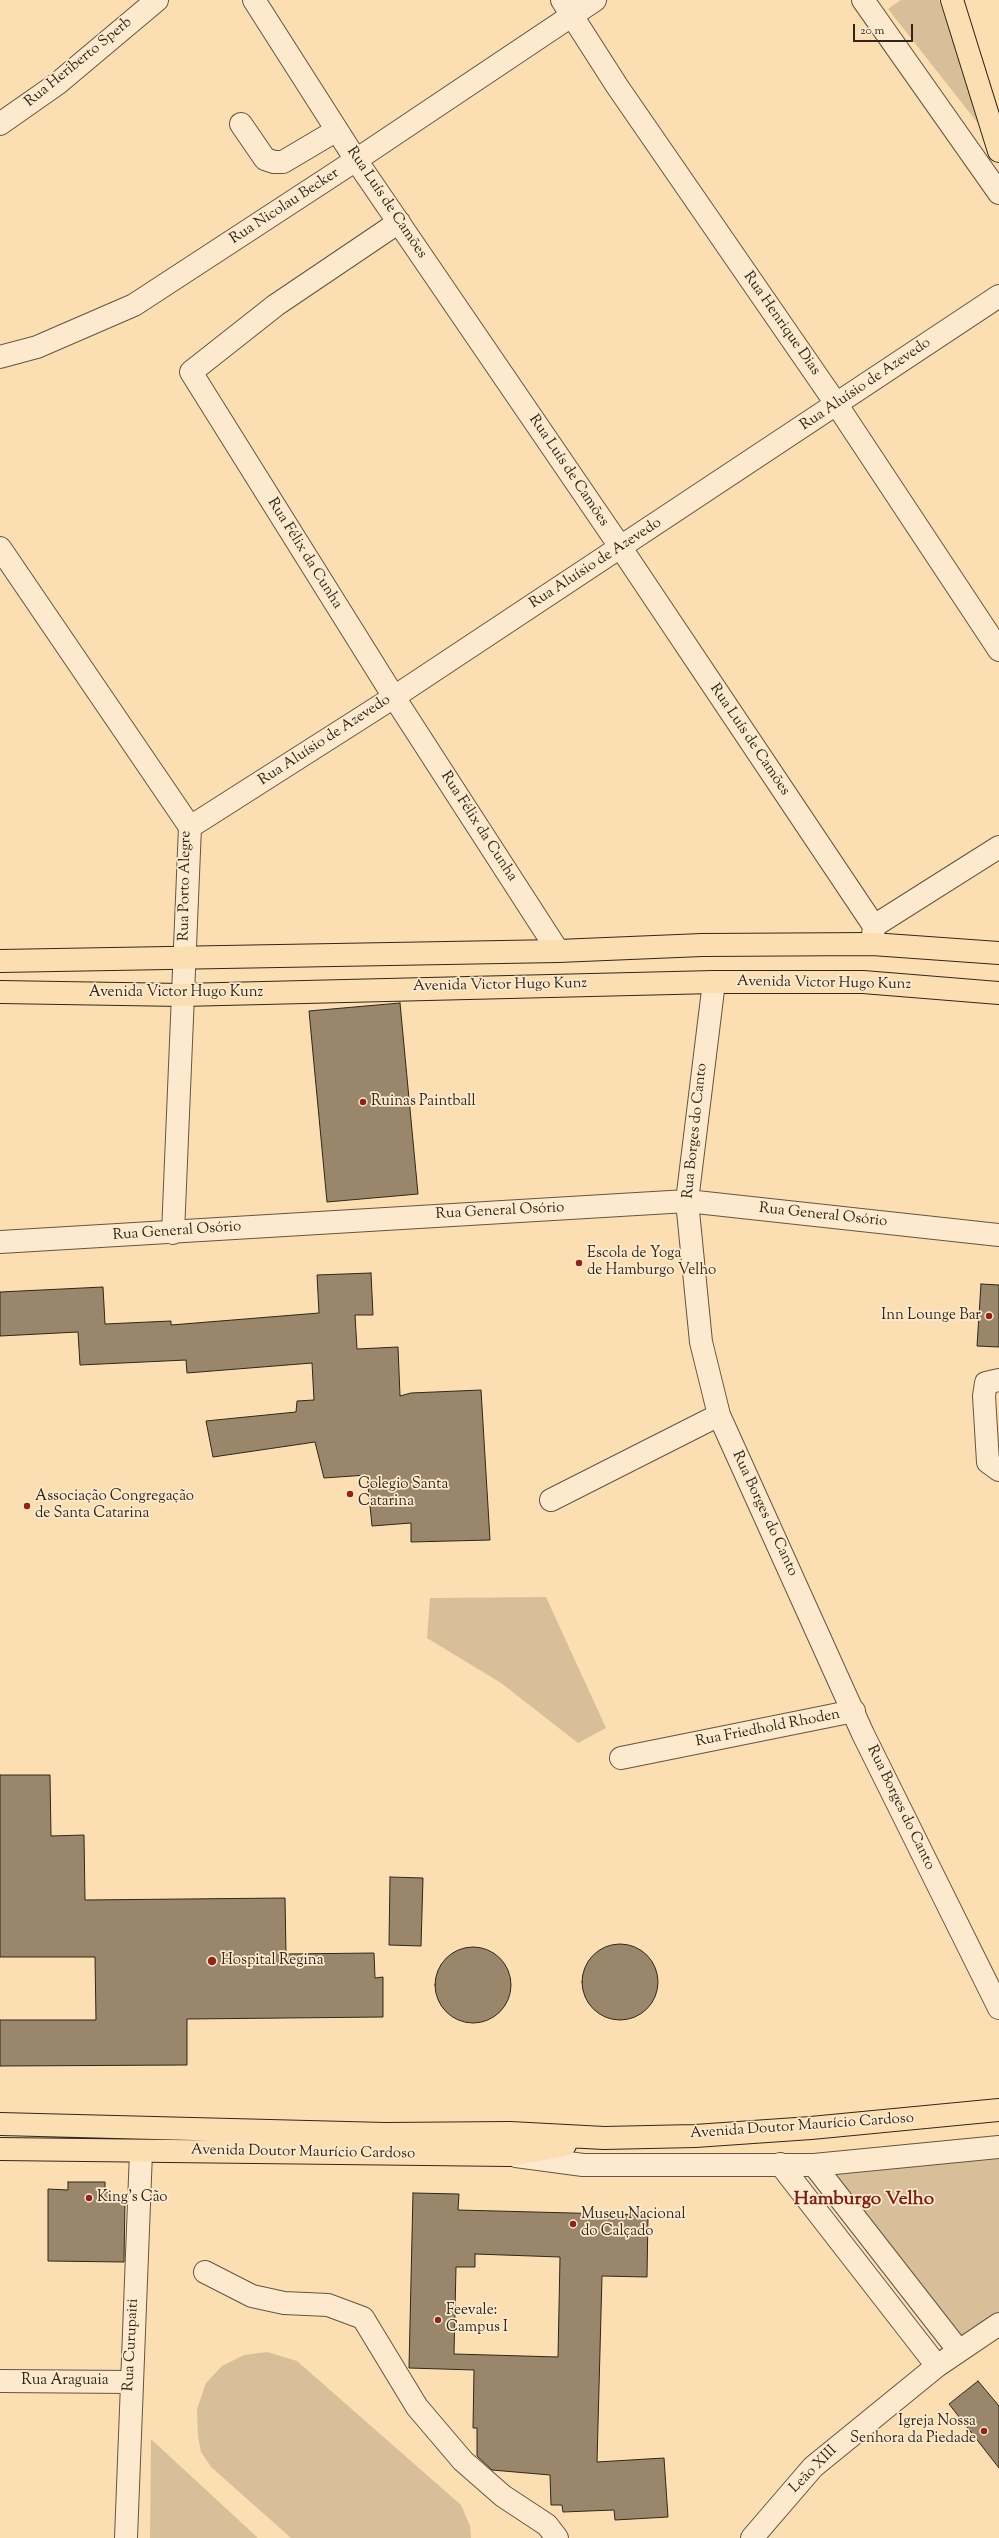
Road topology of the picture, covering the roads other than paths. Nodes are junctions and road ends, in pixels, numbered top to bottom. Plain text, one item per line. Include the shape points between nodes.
1 (157, 0) edge
2 (254, 0) edge
3 (595, 0) edge
4 (863, 0) edge
5 (952, 0) edge
6 (568, 8) edge
7 (0, 124) edge
8 (241, 124) dead end
9 (337, 130) junction
10 (999, 151) edge
11 (356, 160) junction
12 (999, 193) edge
13 (399, 222) junction
14 (999, 296) edge
15 (0, 357) edge
16 (837, 405) junction
17 (0, 548) edge
18 (621, 548) junction
19 (999, 650) edge
20 (394, 697) junction
21 (190, 827) junction
22 (999, 847) edge
23 (873, 935) junction
24 (558, 951) junction
25 (999, 953) edge
26 (184, 956) junction
27 (0, 961) edge
28 (714, 982) junction
29 (0, 992) edge
30 (999, 993) edge
31 (182, 995) junction
32 (687, 1201) junction
33 (173, 1233) junction
34 (999, 1235) edge
35 (0, 1242) edge
36 (999, 1380) edge
37 (719, 1415) junction
38 (999, 1470) edge
39 (551, 1500) dead end
40 (854, 1711) junction
41 (621, 1758) dead end
42 (999, 2008) edge
43 (999, 2110) edge
44 (5, 2124) edge
45 (111, 2127) junction
46 (180, 2129) junction
47 (604, 2138) junction
48 (282, 2143) junction
49 (385, 2145) junction
50 (999, 2147) edge
51 (4, 2149) edge
52 (111, 2151) junction
53 (141, 2152) junction
54 (179, 2152) junction
55 (509, 2155) junction
56 (780, 2164) junction
57 (814, 2165) junction
58 (205, 2272) dead end
59 (999, 2324) edge
60 (960, 2351) junction
61 (937, 2366) junction
62 (0, 2381) edge
63 (131, 2382) junction
64 (126, 2538) edge
65 (557, 2538) edge
66 (752, 2538) edge

1 - 7 street, Rua Heriberto Sperb via 57,84
2 - 9 street, Rua Luís de Camões
3 - 6 street, Rua Nicolau Becker
4 - 12 street
5 - 10 main road
6 - 11 street, Rua Nicolau Becker
6 - 16 street, Rua Henrique Dias via 617,86
8 - 9 street via 265,159 274,162 283,162
9 - 11 street, Rua Luís de Camões
11 - 13 street, Rua Luís de Camões
11 - 15 street, Rua Nicolau Becker via 134,305 38,347
13 - 18 street, Rua Luís de Camões
13 - 20 street, Rua Félix da Cunha via 276,305 191,372
14 - 16 street, Rua Aluísio de Azevedo
16 - 18 street, Rua Aluísio de Azevedo
16 - 19 street, Rua Henrique Dias
17 - 21 street, Rua Porto Alegre
18 - 20 street, Rua Aluísio de Azevedo
18 - 23 street, Rua Luís de Camões
20 - 21 street, Rua Aluísio de Azevedo
20 - 24 street, Rua Félix da Cunha
21 - 26 street, Rua Porto Alegre
22 - 23 street
23 - 24 main road
23 - 25 main road
24 - 26 main road
26 - 27 main road
26 - 31 street, Rua Porto Alegre
28 - 30 main road, Avenida Victor Hugo Kunz via 862,982
28 - 31 main road, Avenida Victor Hugo Kunz
28 - 32 street, Rua Borges do Canto
29 - 31 main road, Avenida Victor Hugo Kunz
31 - 33 street, Rua Porto Alegre
32 - 33 street, Rua General Osório
32 - 34 street, Rua General Osório
32 - 37 street, Rua Borges do Canto via 701,1342
33 - 35 street, Rua General Osório
36 - 38 street via 986,1383 984,1396 988,1462
37 - 39 street
37 - 40 street, Rua Borges do Canto
40 - 41 street, Rua Friedhold Rhoden
40 - 42 street, Rua Borges do Canto
43 - 47 main road, Avenida Doutor Maurício Cardoso via 811,2128 695,2136
44 - 45 main road, Avenida Doutor Maurício Cardoso
44 - 51 main road
45 - 46 main road, Avenida Doutor Maurício Cardoso
45 - 52 main road
46 - 48 main road, Avenida Doutor Maurício Cardoso
46 - 54 street
47 - 49 main road, Avenida Doutor Maurício Cardoso via 510,2133
47 - 55 main road, Avenida Doutor Maurício Cardoso
48 - 49 main road, Avenida Doutor Maurício Cardoso
48 - 54 main road, Avenida Doutor Maurício Cardoso
49 - 55 main road, Avenida Doutor Maurício Cardoso
50 - 57 street
51 - 52 main road, Avenida Doutor Maurício Cardoso
52 - 53 main road, Avenida Doutor Maurício Cardoso
53 - 54 main road, Avenida Doutor Maurício Cardoso
53 - 63 street, Rua Curupaiti
55 - 56 street via 583,2165
56 - 57 street
56 - 61 street
57 - 60 street
58 - 65 street via 252,2296 284,2303 328,2306 363,2318 417,2407 463,2462 503,2496 547,2525
59 - 60 street, Leão XIII
60 - 61 street, Leão XIII
61 - 66 street, Leão XIII via 813,2467
62 - 63 street, Rua Araguaia
63 - 64 street, Rua Curupaiti

